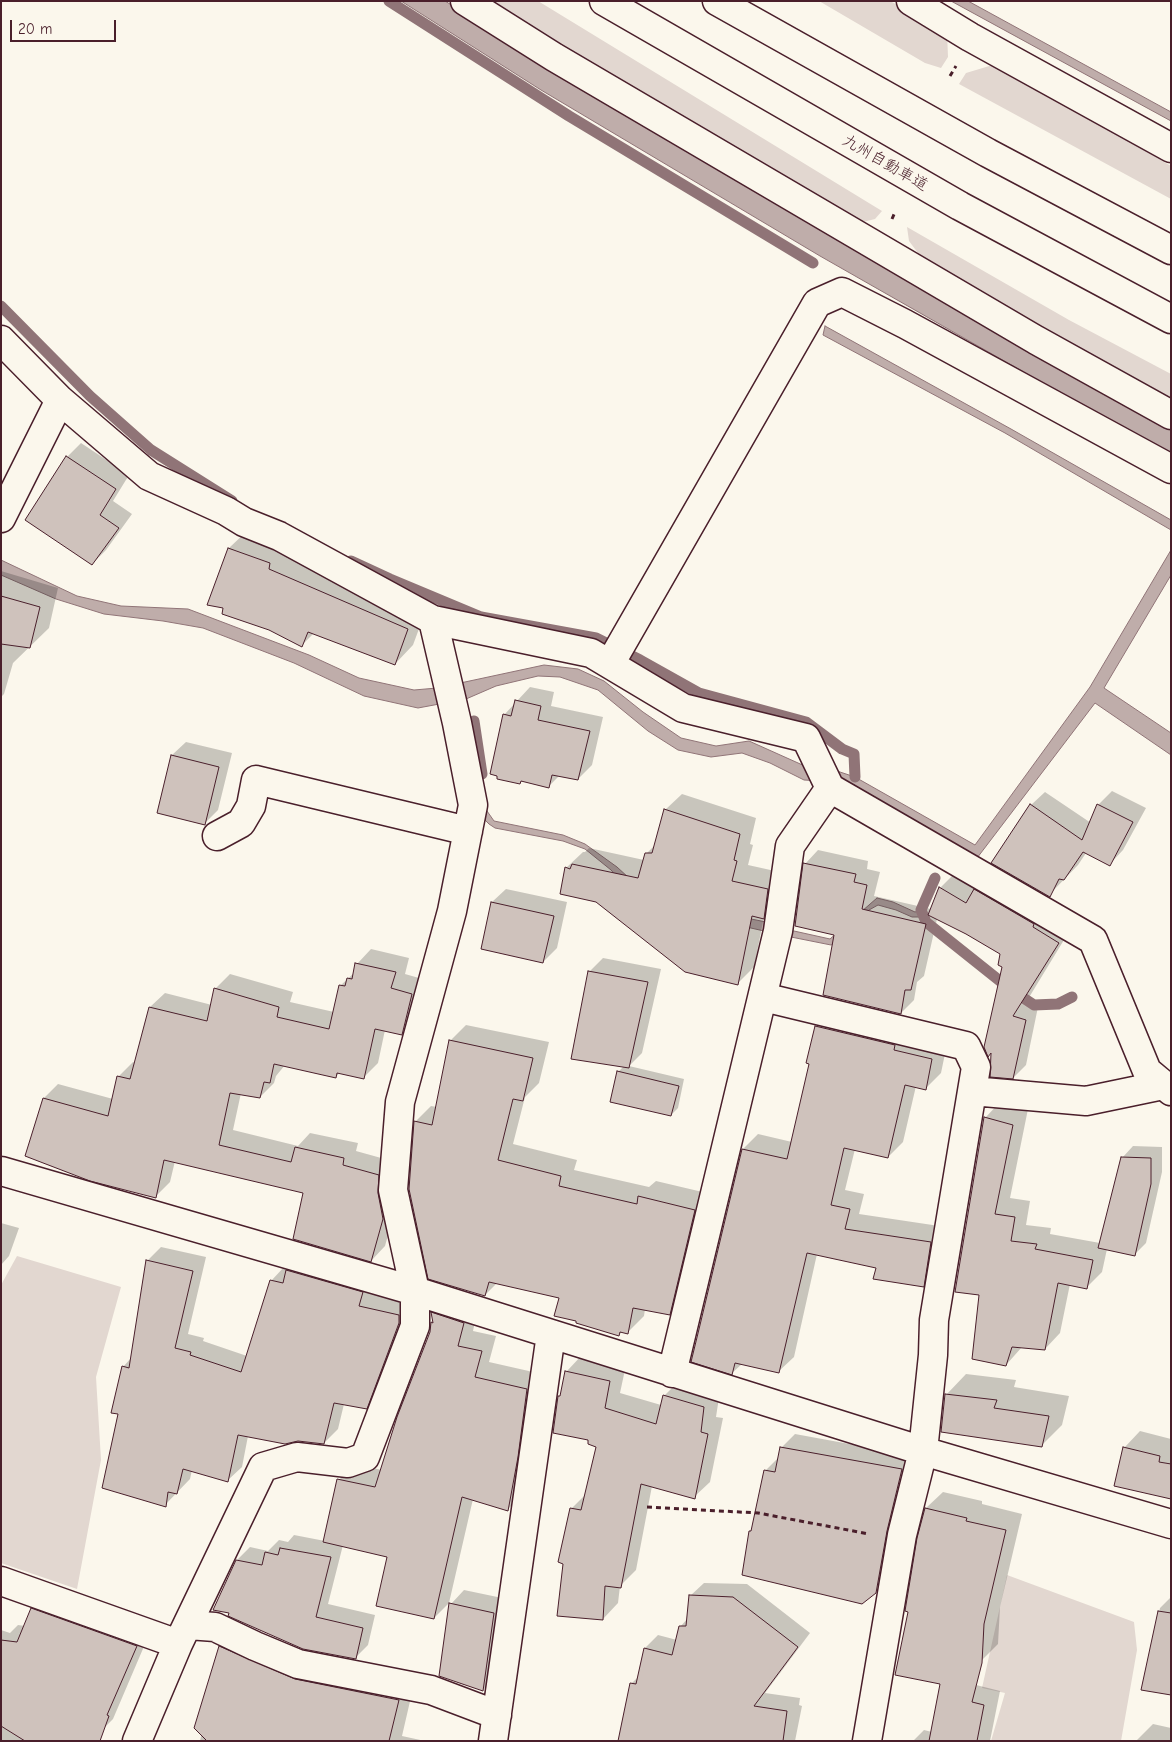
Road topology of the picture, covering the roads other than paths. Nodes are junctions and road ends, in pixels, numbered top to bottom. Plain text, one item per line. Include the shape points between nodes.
1 (465, 1) edge
2 (604, 1) edge
3 (717, 1) edge
4 (911, 1) edge
5 (1171, 148) edge
6 (1171, 250) edge
7 (1171, 319) edge
8 (1, 340) edge
9 (60, 400) junction
10 (1171, 415) edge
11 (1171, 469) edge
12 (1, 518) edge
13 (433, 620) junction
14 (610, 664) junction
15 (830, 788) junction
16 (468, 830) junction
17 (217, 836) dead end
18 (762, 997) junction
19 (1167, 1088) edge
20 (972, 1091) junction
21 (1, 1171) edge
22 (415, 1291) junction
23 (551, 1334) junction
24 (672, 1373) junction
25 (923, 1451) junction
26 (1171, 1524) edge
27 (1, 1581) edge
28 (183, 1634) junction
29 (495, 1728) edge
30 (137, 1741) edge
31 (866, 1741) edge

1 - 10 main road via 554,57 1036,340
2 - 7 main road, 九州自動車道 via 960,206
3 - 6 main road via 988,153
4 - 5 main road
8 - 9 main road
9 - 12 main road
9 - 13 main road via 149,476 279,536
11 - 14 main road via 842,292 817,303
13 - 14 main road via 591,653
13 - 16 main road via 472,805
14 - 15 main road via 683,708 806,738
15 - 18 main road via 790,846 778,931
15 - 19 main road via 1093,940 1147,1071
16 - 17 main road via 256,780 251,806 240,823
16 - 22 main road via 452,911 400,1102 393,1190
18 - 20 main road via 966,1046 976,1067
18 - 24 main road
19 - 20 main road via 1086,1101
20 - 25 main road via 934,1320
21 - 22 main road
22 - 23 main road
22 - 28 main road via 415,1326 365,1457 348,1463 297,1458 263,1467
23 - 24 main road
23 - 29 main road
24 - 25 main road
25 - 26 main road
25 - 31 main road via 901,1540
27 - 28 main road
28 - 29 main road via 215,1628 298,1664 431,1690
28 - 30 main road

